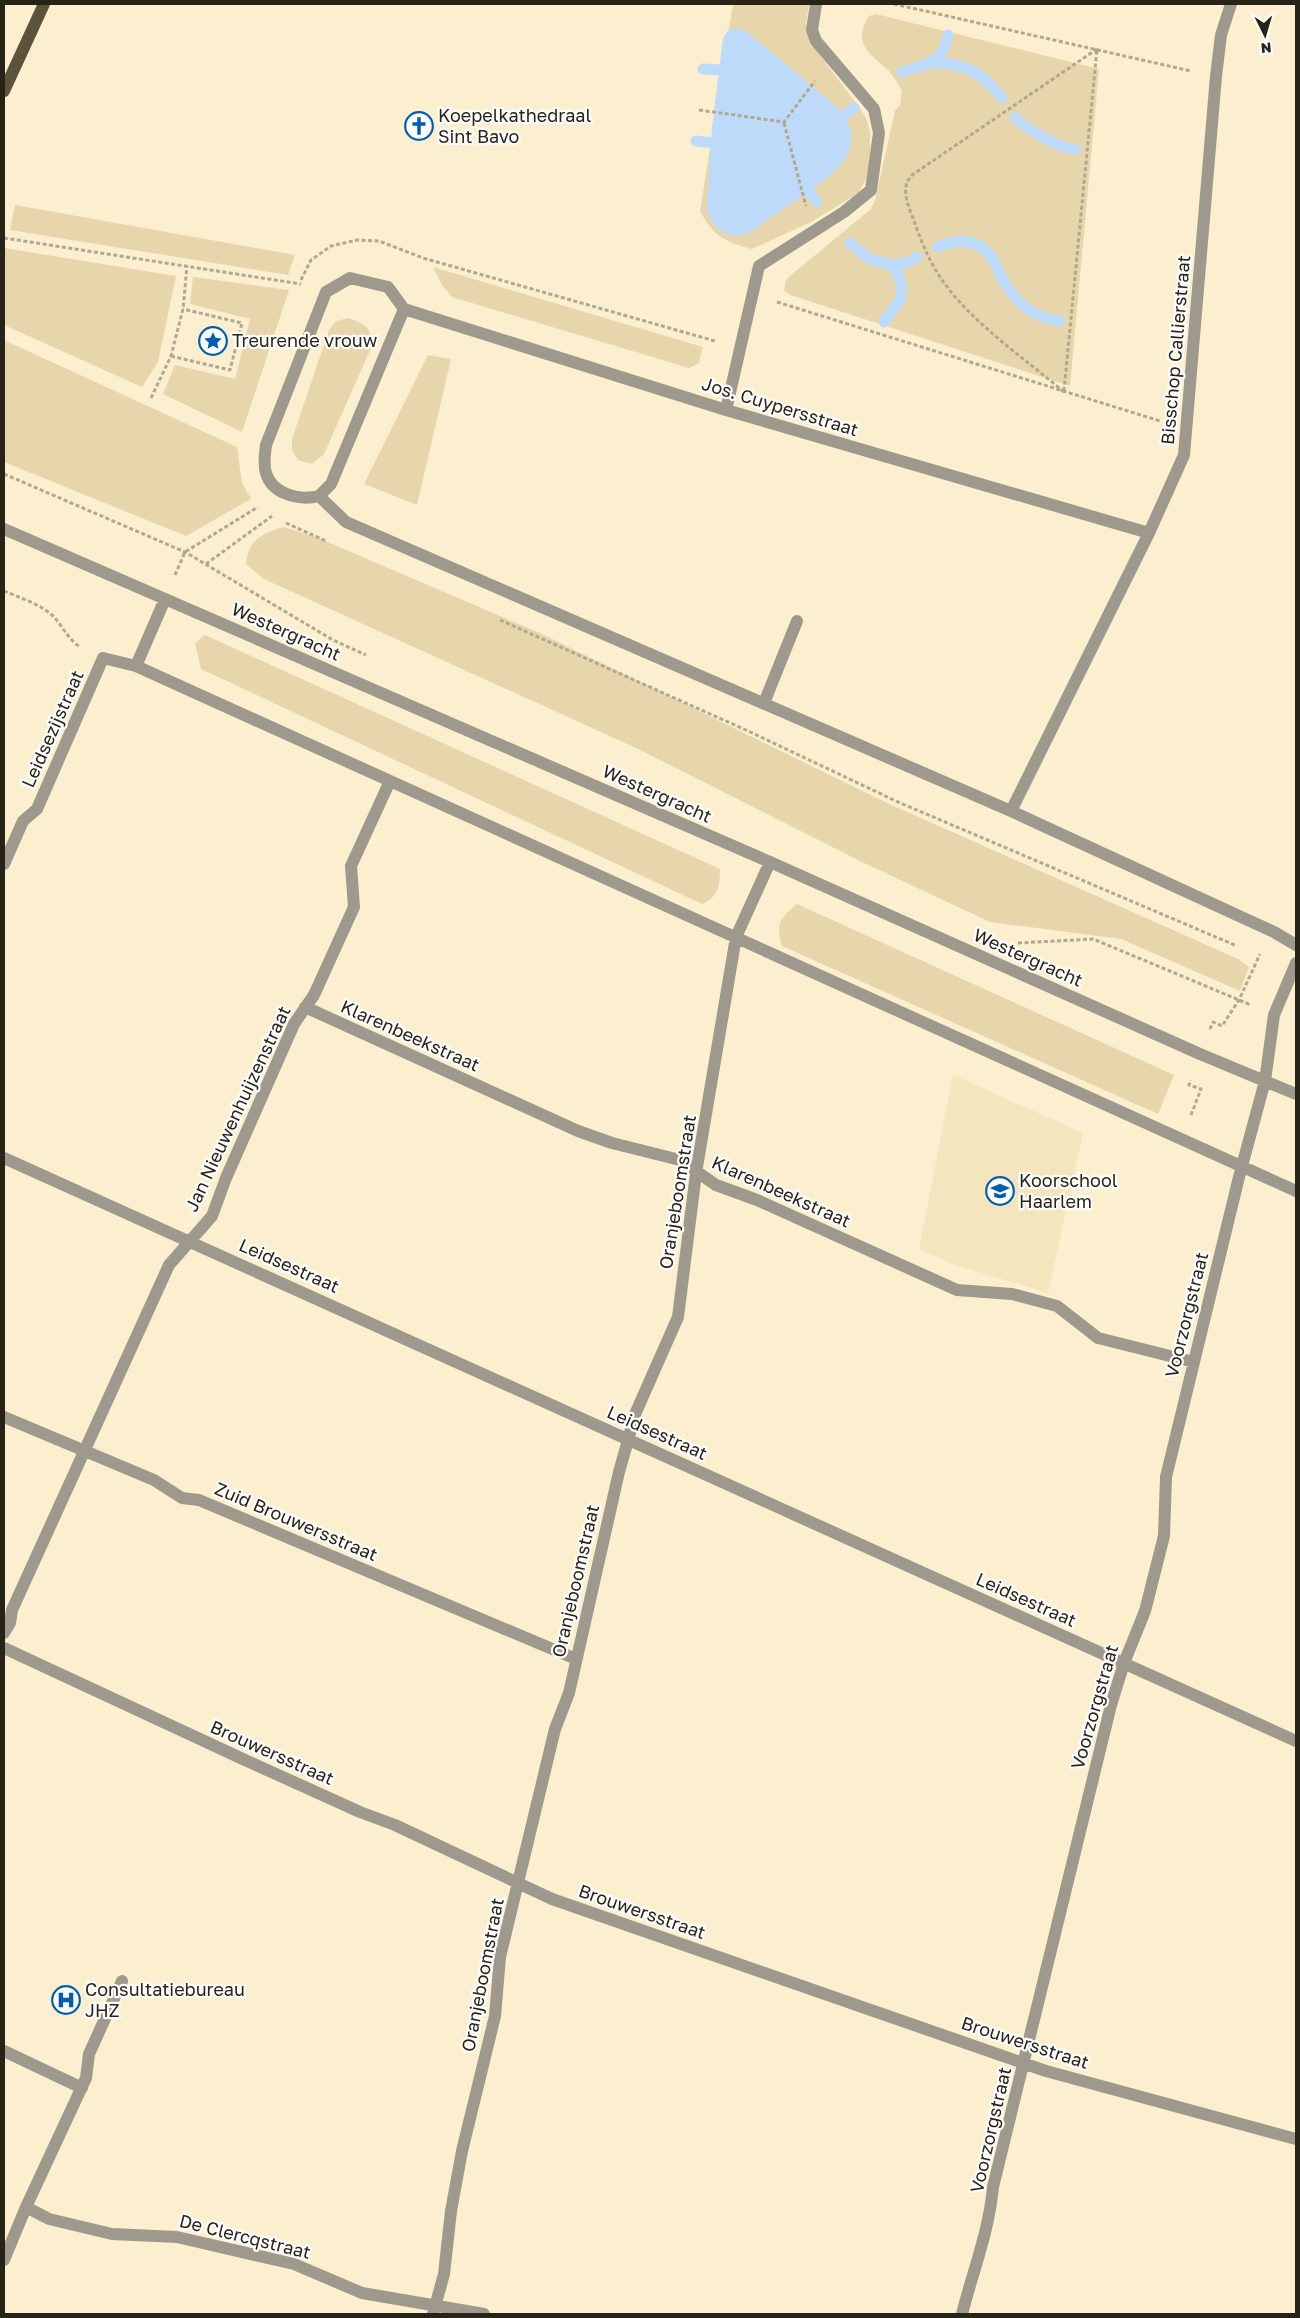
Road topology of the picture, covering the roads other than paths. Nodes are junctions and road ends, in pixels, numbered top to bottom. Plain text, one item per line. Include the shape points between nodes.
1 (44, 4) edge
2 (816, 4) edge
3 (1231, 4) edge
4 (4, 91) edge
5 (404, 309) junction
6 (726, 410) junction
7 (318, 496) junction
8 (4, 529) edge
9 (1149, 533) junction
10 (165, 599) junction
11 (797, 622) dead end
12 (136, 666) junction
13 (764, 703) junction
14 (390, 780) junction
15 (1011, 811) junction
16 (770, 862) junction
17 (4, 864) edge
18 (736, 937) junction
19 (1296, 945) edge
20 (1296, 963) edge
21 (305, 1007) junction
22 (1265, 1081) junction
23 (1296, 1094) edge
24 (4, 1158) edge
25 (1242, 1166) junction
26 (696, 1173) junction
27 (1296, 1190) edge
28 (191, 1242) junction
29 (1194, 1362) junction
30 (4, 1417) edge
31 (628, 1440) junction
32 (85, 1450) junction
33 (4, 1633) edge
34 (4, 1648) edge
35 (576, 1659) junction
36 (1124, 1663) junction
37 (1296, 1741) edge
38 (518, 1884) junction
39 (122, 1981) dead end
40 (4, 2050) edge
41 (1024, 2063) junction
42 (82, 2088) junction
43 (1296, 2139) edge
44 (26, 2207) junction
45 (4, 2260) edge
46 (434, 2310) edge
47 (484, 2314) edge
48 (962, 2314) edge

1 - 4 main road
2 - 6 street via 812,30 816,42 874,110 879,133 871,190 858,202 759,266
3 - 9 street, Bisschop Callierstraat via 1221,35 1216,76 1184,455
5 - 6 street, Jos. Cuypersstraat
5 - 7 street via 337,472
5 - 7 street via 388,288 350,278 326,292 266,445 264,459 266,473 282,493 300,498
6 - 9 street, Jos. Cuypersstraat
7 - 13 street via 346,522
8 - 10 street, Westergracht
9 - 15 street, Bisschop Callierstraat
10 - 12 street
10 - 16 street, Westergracht
11 - 13 street
12 - 14 street
12 - 17 street, Leidsezijstraat via 103,658 37,809 23,821
13 - 15 street
14 - 18 street
14 - 21 street, Jan Nieuwenhuijzenstraat via 351,866 354,907 314,995
15 - 19 street
16 - 18 street, Oranjeboomstraat
16 - 22 street, Westergracht
18 - 25 street
18 - 26 street, Oranjeboomstraat
20 - 22 street, Voorzorgstraat via 1274,1015
21 - 26 street, Klarenbeekstraat via 578,1131 680,1160
21 - 28 street, Jan Nieuwenhuijzenstraat via 294,1024 212,1216
22 - 23 street, Westergracht
22 - 25 street, Voorzorgstraat
24 - 28 street, Leidsestraat
25 - 27 street
25 - 29 street, Voorzorgstraat
26 - 29 street, Klarenbeekstraat via 716,1185 757,1200 957,1290 1012,1294 1057,1306 1098,1338
26 - 31 street, Oranjeboomstraat via 678,1317 636,1412
28 - 31 street, Leidsestraat
28 - 32 street, Jan Nieuwenhuijzenstraat via 169,1265
29 - 36 street, Voorzorgstraat via 1166,1477 1164,1536 1145,1611
30 - 32 street, Zuid Brouwersstraat
31 - 35 street, Oranjeboomstraat
31 - 36 street, Leidsestraat
32 - 33 street, Jan Nieuwenhuijzenstraat
32 - 35 street, Zuid Brouwersstraat via 154,1480 182,1498 199,1500
34 - 38 street, Brouwersstraat
35 - 38 street, Oranjeboomstraat via 555,1729
36 - 37 street, Leidsestraat
36 - 41 street, Voorzorgstraat
38 - 41 street, Brouwersstraat via 552,1899
38 - 46 street, Oranjeboomstraat via 500,1957 495,2016 462,2151 444,2274
39 - 42 street via 89,2054
40 - 42 street
41 - 43 street, Brouwersstraat
41 - 48 street, Voorzorgstraat via 993,2187 981,2253
42 - 44 street
44 - 45 street
44 - 46 street, De Clercqstraat via 49,2219 112,2234 177,2237 294,2264 362,2293
46 - 47 street, De Clercqstraat

